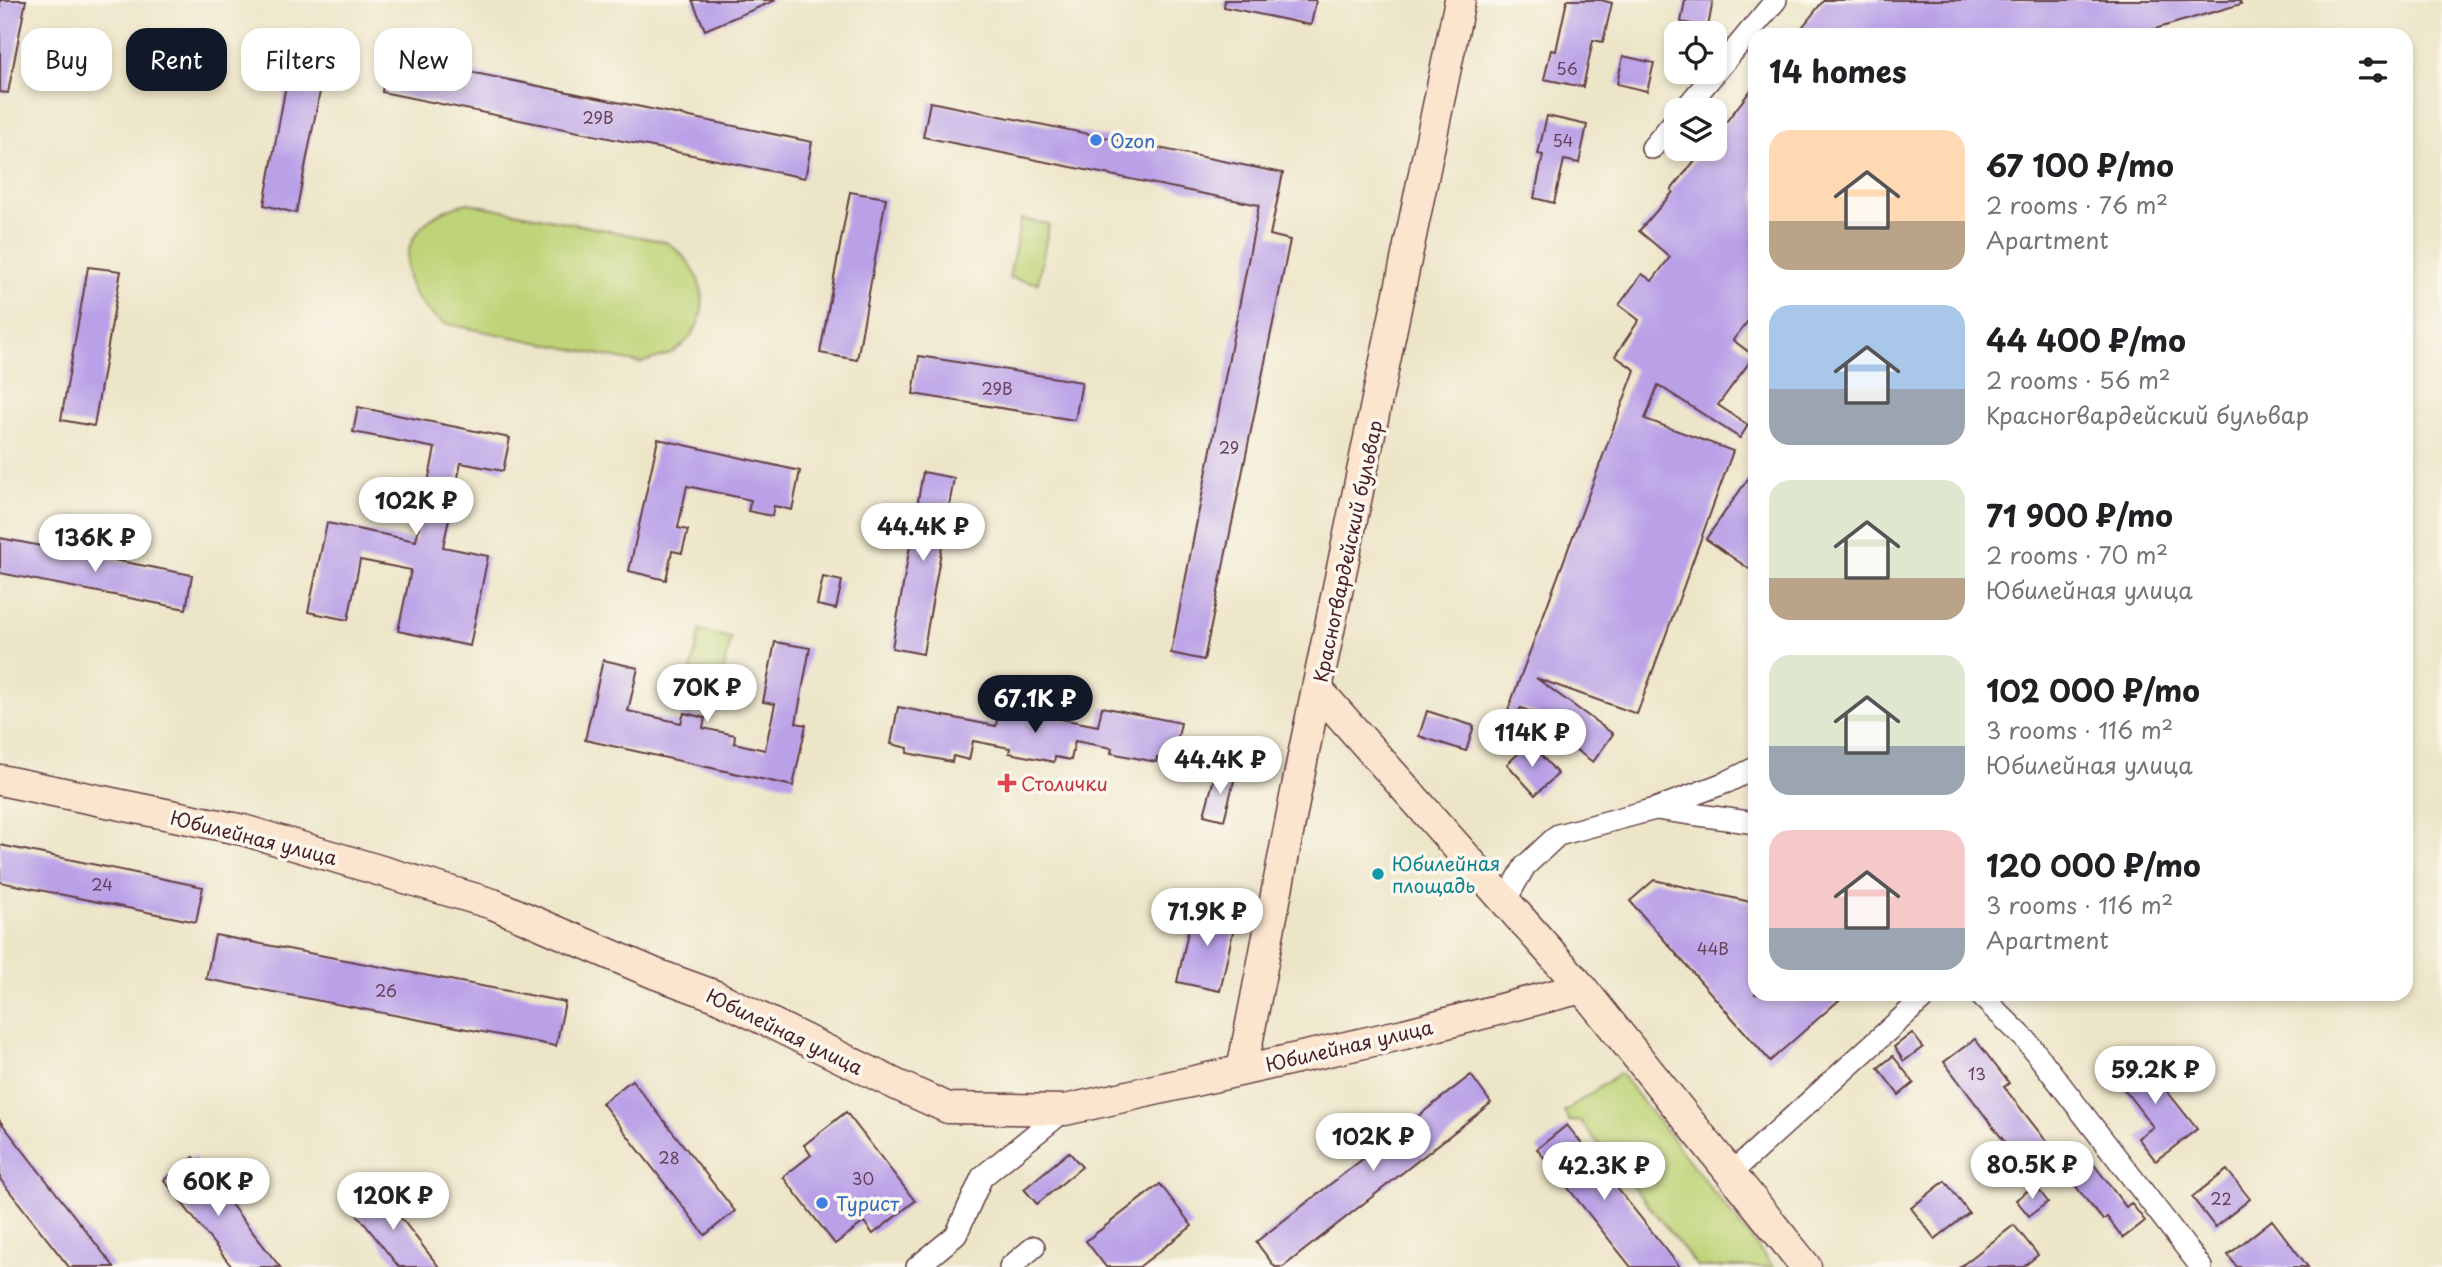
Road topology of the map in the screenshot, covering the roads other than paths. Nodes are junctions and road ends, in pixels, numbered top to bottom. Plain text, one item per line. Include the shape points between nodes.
1 (1460, 0) edge
2 (1776, 0) edge
3 (1753, 28) edge
4 (1748, 33) edge
5 (1694, 98) edge
6 (1664, 134) edge
7 (1652, 148) dead end
8 (1318, 690) junction
9 (1748, 772) edge
10 (0, 780) edge
11 (1655, 809) junction
12 (1748, 822) edge
13 (1505, 901) junction
14 (1582, 988) junction
15 (1920, 1001) edge
16 (1986, 1001) edge
17 (1242, 1070) junction
18 (1065, 1110) junction
19 (1731, 1173) junction
20 (1034, 1247) dead end
21 (917, 1267) edge
22 (1010, 1267) edge
23 (1806, 1267) edge
24 (2201, 1267) edge

1 - 8 street, Красногвардейский бульвар
2 - 3 street
4 - 5 street
6 - 7 street
8 - 13 street, Красногвардейский бульвар
8 - 17 street
9 - 11 street
10 - 18 street, Юбилейная улица via 243,830 493,904 716,996 948,1108
11 - 12 street
11 - 13 street via 1558,835 1525,866
13 - 14 street, Красногвардейский бульвар
14 - 17 street, Юбилейная улица
14 - 19 street, Красногвардейский бульвар
15 - 19 street
16 - 24 street via 2026,1040
17 - 18 street, Юбилейная улица
18 - 21 street via 982,1177 956,1235
19 - 23 street, Красногвардейский бульвар
20 - 22 street

